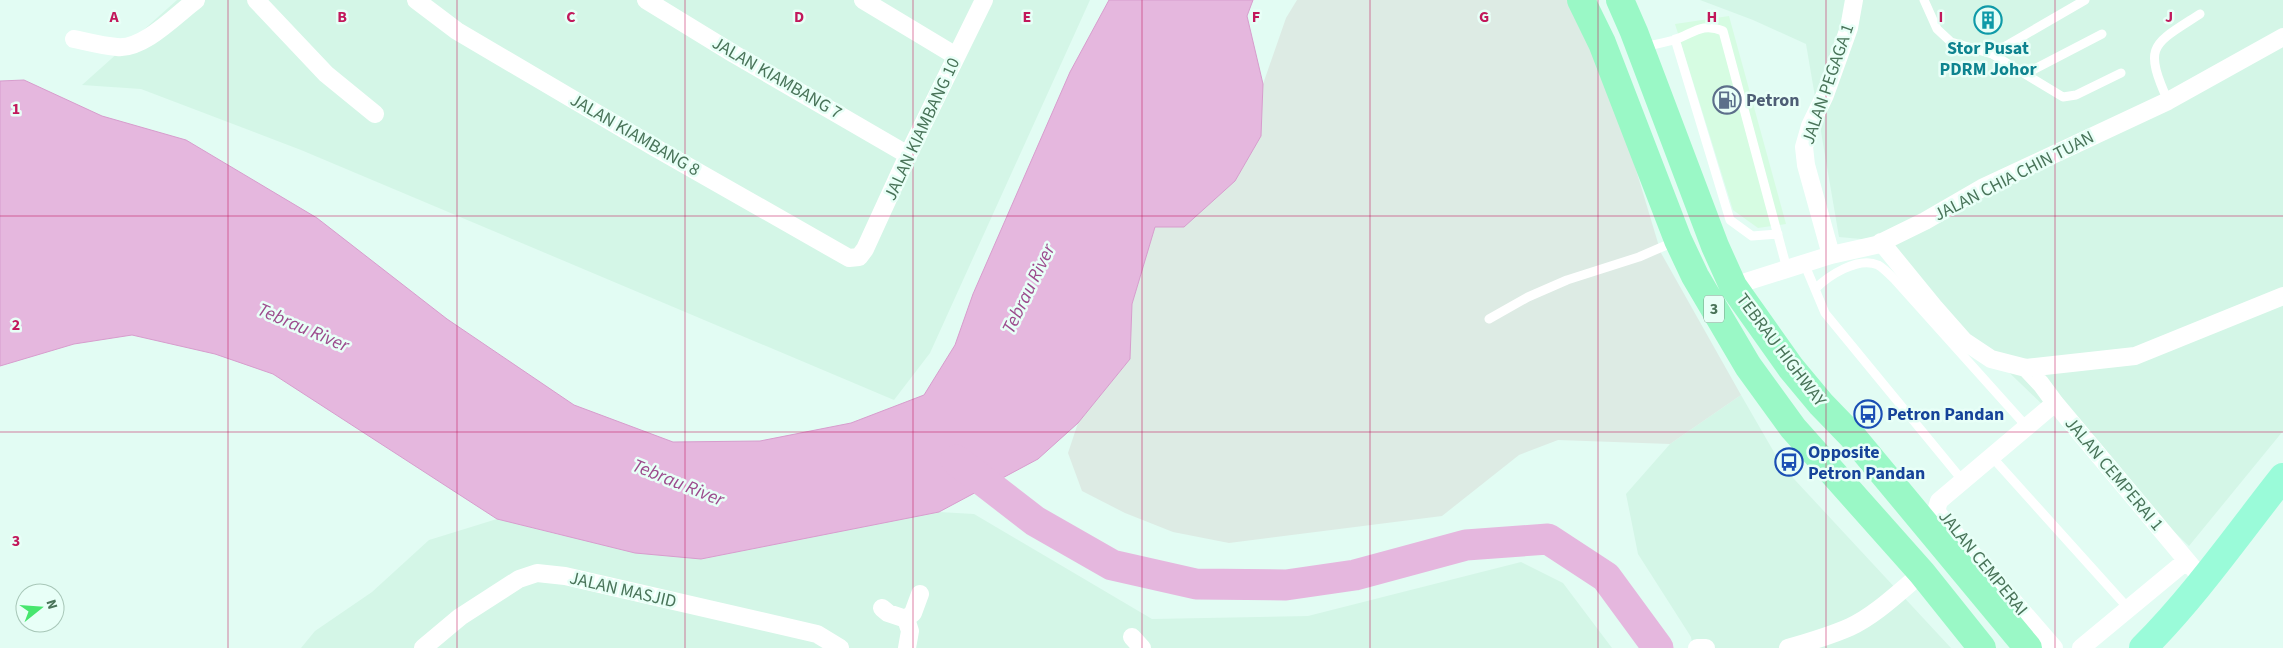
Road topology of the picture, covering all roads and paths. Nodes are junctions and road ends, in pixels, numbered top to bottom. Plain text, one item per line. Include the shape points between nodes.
1 (196, 0) edge
2 (256, 0) edge
3 (416, 0) edge
4 (646, 0) edge
5 (863, 0) edge
6 (984, 0) edge
7 (1581, 0) edge
8 (1620, 0) edge
9 (1854, 0) edge
10 (1924, 0) edge
11 (2085, 0) edge
12 (2200, 14) dead end
13 (2102, 34) dead end
14 (2283, 37) edge
15 (74, 39) dead end
16 (1675, 39) junction
17 (1640, 48) junction
18 (1992, 54) junction
19 (956, 56) junction
20 (2121, 73) dead end
21 (2025, 74) junction
22 (2168, 101) junction
23 (375, 114) dead end
24 (908, 154) junction
25 (1778, 234) junction
26 (1678, 240) junction
27 (1881, 242) junction
28 (1830, 255) junction
29 (859, 257) joint
30 (1804, 263) junction
31 (1787, 269) junction
32 (1733, 286) junction
33 (1815, 289) junction
34 (2283, 296) edge
35 (1489, 318) dead end
36 (2026, 368) junction
37 (2055, 403) junction
38 (2027, 427) junction
39 (1992, 457) junction
40 (2283, 476) edge
41 (1963, 481) junction
42 (2194, 570) junction
43 (1922, 573) junction
44 (920, 594) dead end
45 (882, 608) dead end
46 (2128, 608) junction
47 (906, 619) junction
48 (1969, 638) edge
49 (2151, 643) edge
50 (424, 648) edge
51 (840, 648) edge
52 (906, 648) edge
53 (1788, 648) edge
54 (2028, 648) edge
55 (2054, 648) edge
56 (2081, 648) edge

1 - 15 street via 134,45 118,48
2 - 23 street via 326,74
3 - 29 street, JALAN KIAMBANG 8 via 457,32 629,132 849,258
4 - 24 street, JALAN KIAMBANG 7
5 - 19 street
6 - 19 street, JALAN KIAMBANG 10
7 - 26 highway, TEBRAU HIGHWAY / 3 via 1606,52
8 - 17 highway, TEBRAU HIGHWAY / 3
9 - 28 street, JALAN PEGAGA 1 via 1850,28 1804,147
10 - 18 lane via 1938,29 1951,42
11 - 18 lane
12 - 22 lane via 2161,40 2154,56 2156,72
13 - 21 lane
14 - 22 street, JALAN CHIA CHIN TUAN
16 - 17 lane
16 - 25 lane via 1730,220 1752,236
16 - 25 lane via 1712,26 1723,31
17 - 32 highway, TEBRAU HIGHWAY / 3
18 - 21 lane
19 - 24 street, JALAN KIAMBANG 10
20 - 21 lane via 2076,95 2063,97
22 - 27 street, JALAN CHIA CHIN TUAN via 1982,188
24 - 29 street, JALAN KIAMBANG 10 via 866,249
25 - 31 lane
26 - 35 lane via 1639,257 1567,280
26 - 43 highway, TEBRAU HIGHWAY / 3 via 1735,346 1793,428
27 - 28 street, JALAN CHIA CHIN TUAN
27 - 36 street via 1964,341 1991,359
28 - 30 street, JALAN CHIA CHIN TUAN
30 - 31 street, JALAN CHIA CHIN TUAN
30 - 33 lane
31 - 32 street, JALAN CHIA CHIN TUAN
32 - 54 highway, TEBRAU HIGHWAY / 3 via 1821,404 1852,436
33 - 38 lane via 1827,277 1848,268 1878,265
33 - 41 lane via 1825,313
34 - 36 street via 2135,356
36 - 37 street, JALAN CEMPERAI 1
37 - 38 street, JALAN CEMPERAI
37 - 42 street, JALAN CEMPERAI 1
38 - 39 street, JALAN CEMPERAI
39 - 41 street, JALAN CEMPERAI
39 - 46 lane
40 - 42 main road
41 - 55 street, JALAN CEMPERAI via 1939,501 1938,514
42 - 46 street
42 - 49 main road
43 - 48 highway, TEBRAU HIGHWAY / 3
43 - 53 street via 1852,626
44 - 47 street
45 - 47 street via 888,614
46 - 56 street
47 - 52 street via 910,631
50 - 51 street, JALAN MASJID via 460,617 519,579 537,573 564,576 817,634

